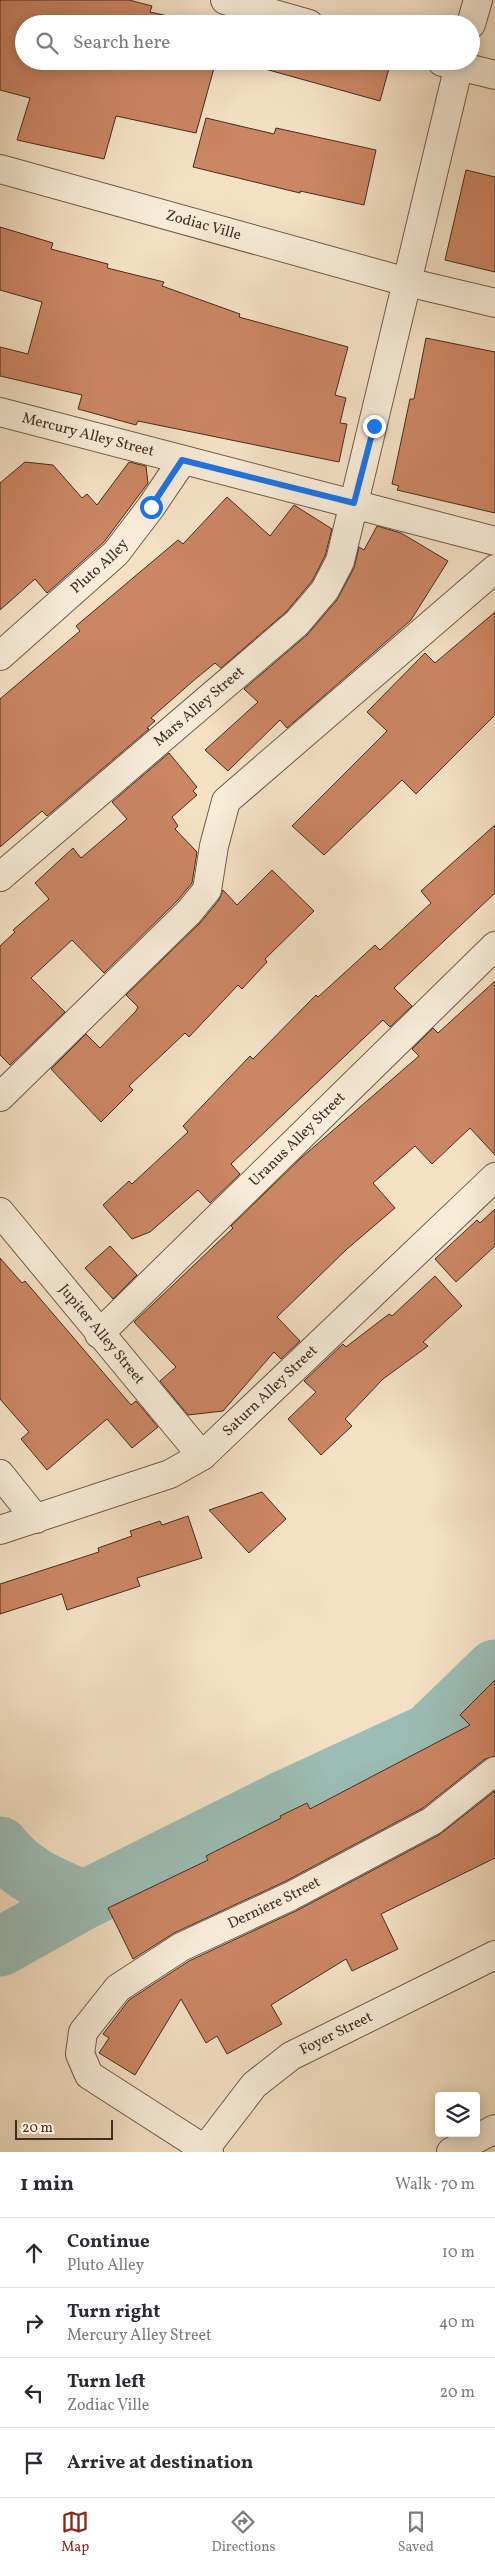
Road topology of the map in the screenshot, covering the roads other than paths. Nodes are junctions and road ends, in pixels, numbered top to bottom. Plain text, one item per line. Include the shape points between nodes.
1 (226, 0) edge
2 (478, 0) edge
3 (278, 15) edge
4 (474, 15) edge
5 (452, 70) edge
6 (478, 70) edge
7 (495, 75) edge
8 (0, 169) edge
9 (407, 282) junction
10 (495, 303) edge
11 (0, 413) edge
12 (182, 460) junction
13 (354, 503) junction
14 (495, 541) edge
15 (495, 569) edge
16 (0, 656) edge
17 (0, 877) edge
18 (495, 946) edge
19 (0, 1097) edge
20 (495, 1177) edge
21 (0, 1212) edge
22 (99, 1334) junction
23 (202, 1456) junction
24 (0, 1474) edge
25 (36, 1518) junction
26 (0, 1530) edge
27 (495, 1771) edge
28 (495, 1955) edge
29 (495, 2129) edge
30 (207, 2151) edge
31 (451, 2152) edge

1 - 3 street
2 - 4 street
5 - 9 street
6 - 7 street
8 - 9 street, Zodiac Ville
9 - 10 street, Zodiac Ville
9 - 13 street
11 - 12 street, Mercury Alley Street
12 - 13 street, Mercury Alley Street
12 - 16 street, Pluto Alley via 116,553
13 - 14 street, Mercury Alley Street
13 - 17 street, Mars Alley Street via 340,561 325,590 297,623
15 - 19 street via 226,801 207,890 189,912
18 - 22 street, Uranus Alley Street
20 - 23 street, Saturn Alley Street
21 - 22 street, Jupiter Alley Street
22 - 23 street, Jupiter Alley Street
23 - 25 street, Saturn Alley Street via 170,1474
24 - 25 street
25 - 26 street, Saturn Alley Street
27 - 30 street, Derniere Street via 432,1821 291,1896 181,1947 118,1988 83,2032 80,2054 89,2075
28 - 30 street, Foyer Street via 291,2056 254,2085
29 - 31 street

